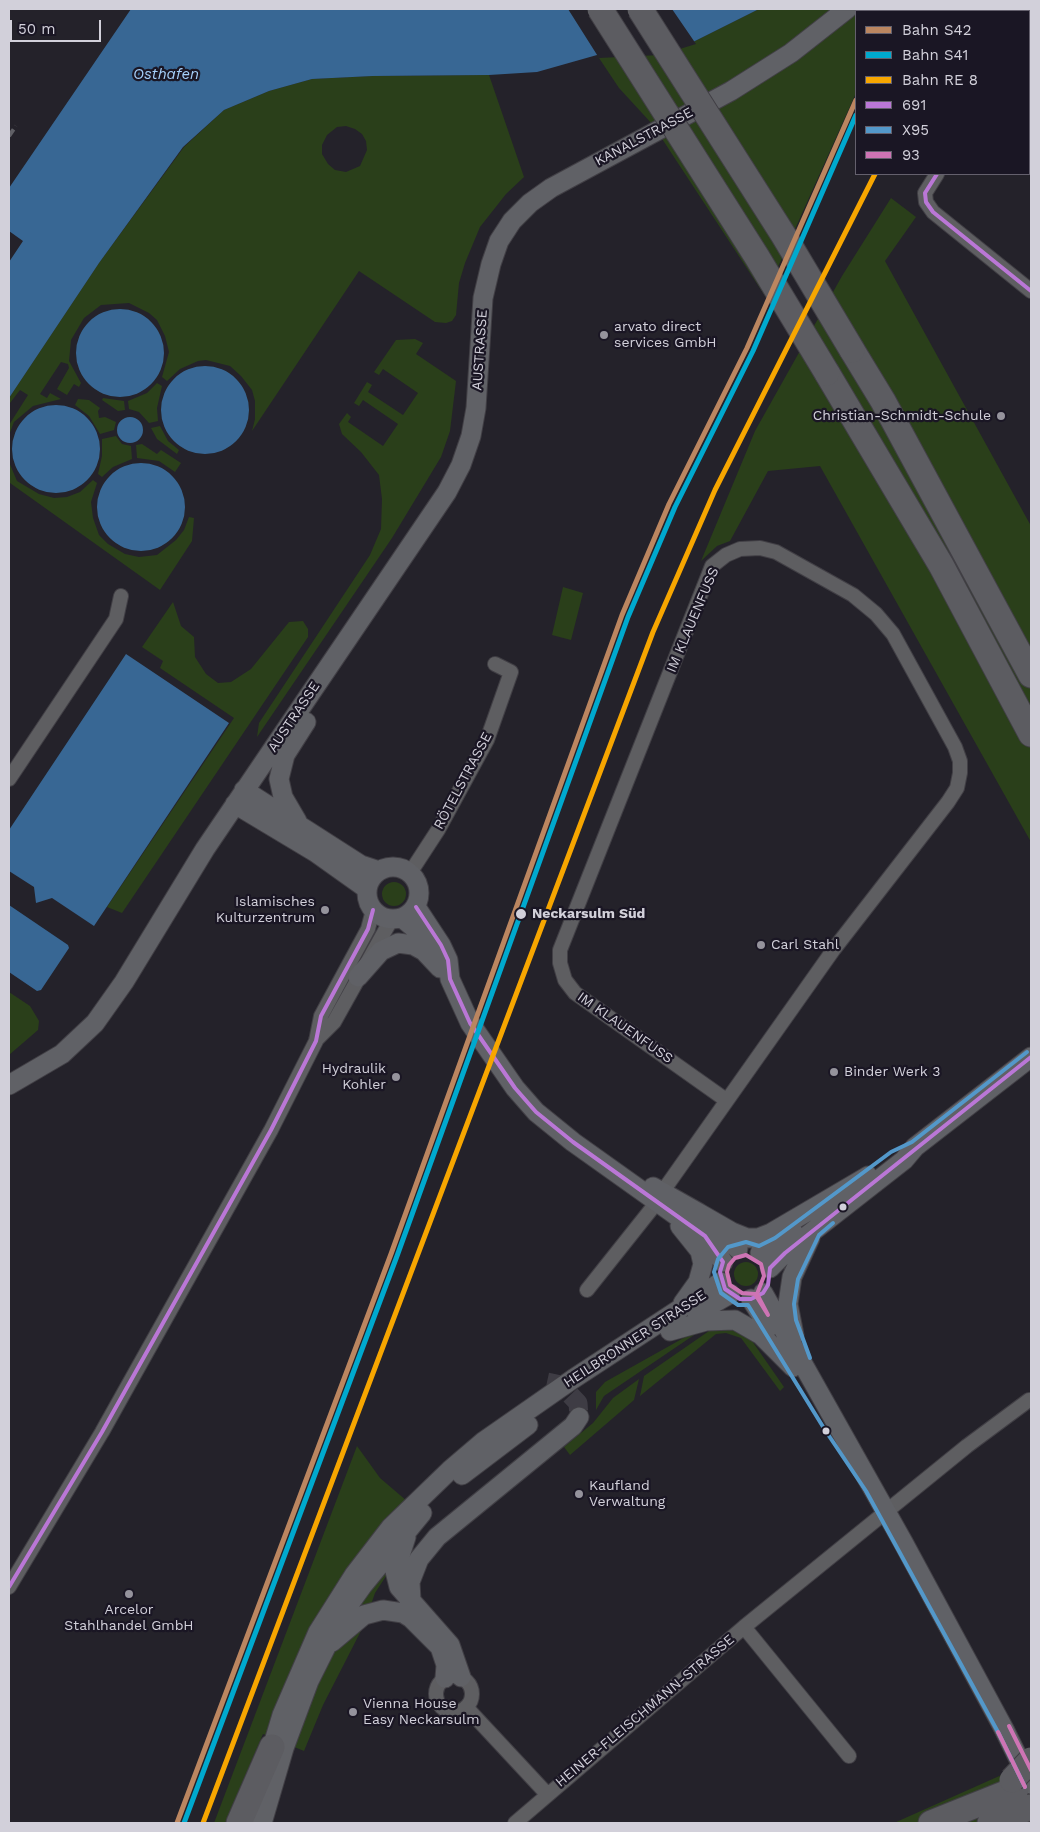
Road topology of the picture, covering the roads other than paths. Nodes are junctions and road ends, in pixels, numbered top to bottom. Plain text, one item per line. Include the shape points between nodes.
1 (600, 9) edge
2 (640, 9) edge
3 (847, 9) edge
4 (936, 175) edge
5 (1031, 291) edge
6 (484, 298) joint
7 (121, 596) dead end
8 (495, 664) dead end
9 (1031, 675) edge
10 (307, 698) junction
11 (1031, 734) edge
12 (9, 779) edge
13 (240, 797) junction
14 (302, 827) junction
15 (379, 871) junction
16 (410, 873) junction
17 (367, 889) junction
18 (373, 910) junction
19 (403, 915) junction
20 (445, 974) junction
21 (358, 977) junction
22 (316, 1041) junction
23 (1031, 1057) edge
24 (9, 1085) edge
25 (726, 1100) junction
26 (915, 1147) junction
27 (873, 1173) junction
28 (662, 1200) junction
29 (699, 1213) junction
30 (814, 1231) junction
31 (738, 1250) junction
32 (765, 1261) junction
33 (723, 1262) junction
34 (726, 1288) junction
35 (587, 1290) dead end
36 (757, 1296) junction
37 (678, 1310) junction
38 (670, 1331) junction
39 (801, 1369) junction
40 (547, 1382) dead end
41 (1030, 1400) dead end
42 (579, 1417) dead end
43 (885, 1512) junction
44 (409, 1527) junction
45 (375, 1547) junction
46 (9, 1587) edge
47 (411, 1600) junction
48 (744, 1627) junction
49 (327, 1645) junction
50 (453, 1678) junction
51 (466, 1707) junction
52 (272, 1747) junction
53 (849, 1756) dead end
54 (1031, 1760) edge
55 (547, 1794) junction
56 (1025, 1799) edge
57 (988, 1812) edge
58 (239, 1823) edge
59 (251, 1823) edge
60 (262, 1823) edge
61 (515, 1823) edge
62 (931, 1823) edge

1 - 11 highway, bridge via 757,256 827,373 950,581
2 - 9 highway, bridge via 784,236 883,401
3 - 6 main road, KANALSTRASSE via 792,53 731,91 551,188 530,203 512,221 499,242 490,264
4 - 5 street via 925,193 926,202 933,212
6 - 10 main road, AUSTRASSE via 476,408 462,465 448,492
7 - 12 street via 116,619
8 - 16 street, RÖTELSTRASSE via 511,672 487,740 438,830
10 - 13 main road, AUSTRASSE
10 - 14 main road via 306,721 285,755 279,780 283,797
13 - 14 main road
13 - 17 main road
13 - 24 main road, AUSTRASSE via 95,1023 62,1054
14 - 15 main road via 361,865
15 - 16 main road via 392,867
15 - 17 main road
16 - 19 main road via 420,892
17 - 18 main road
18 - 19 main road via 378,915
18 - 22 street via 368,930 321,1016
19 - 20 main road via 425,938
19 - 21 street
20 - 21 main road via 424,951 398,943 381,952
20 - 28 main road via 470,1023 515,1088 536,1112 573,1142
21 - 22 street via 334,1022
22 - 46 street via 276,1122 102,1432
23 - 26 main road
25 - 25 street, IM KLAUENFUSS via 834,949 948,802 957,788 960,773 955,747 893,634 876,614 853,595 776,552 760,548 740,549 712,566 560,950 565,980 575,993
25 - 28 street, IM KLAUENFUSS
26 - 27 main road
26 - 30 main road via 904,1160
27 - 29 main road via 771,1234 758,1238 732,1232
27 - 32 main road via 778,1244
28 - 29 main road
28 - 33 main road via 705,1236
28 - 35 street, IM KLAUENFUSS
28 - 37 main road via 700,1252 703,1264 698,1282
29 - 31 main road
30 - 32 main road
30 - 39 main road via 795,1268 788,1304
31 - 32 main road via 754,1250
31 - 33 main road
32 - 36 main road via 768,1286
33 - 34 main road via 720,1272
34 - 36 main road via 740,1299
34 - 37 main road, HEILBRONNER STRASSE
34 - 38 main road, HEILBRONNER STRASSE
36 - 39 main road
37 - 45 main road, HEILBRONNER STRASSE via 484,1441 417,1500
38 - 39 main road via 706,1321 736,1320 761,1334
38 - 44 main road, HEILBRONNER STRASSE via 494,1450 457,1479
39 - 43 main road
40 - 45 main road via 443,1461 406,1502
41 - 43 street, HEINER-FLEISCHMANN-STRASSE
42 - 47 main road via 573,1426 437,1537 419,1559 410,1582
43 - 48 street, HEINER-FLEISCHMANN-STRASSE
43 - 56 main road via 1004,1728
44 - 47 main road via 395,1570 399,1587
44 - 49 main road, HEILBRONNER STRASSE via 353,1599
45 - 52 main road, HEILBRONNER STRASSE via 318,1632 282,1715
47 - 50 main road via 450,1645
48 - 53 street, HEINER-FLEISCHMANN-STRASSE
48 - 55 street, HEINER-FLEISCHMANN-STRASSE
49 - 50 main road via 364,1615 383,1610 403,1613 440,1647
49 - 60 main road, HEILBRONNER STRASSE via 309,1681 284,1748
50 - 51 street via 467,1681 471,1697
50 - 51 street via 437,1687 436,1700 450,1711
51 - 55 street, HEINER-FLEISCHMANN-STRASSE
52 - 58 highway
52 - 59 main road, HEILBRONNER STRASSE
54 - 56 highway, bridge
55 - 61 street, HEINER-FLEISCHMANN-STRASSE
56 - 57 highway
57 - 62 highway

